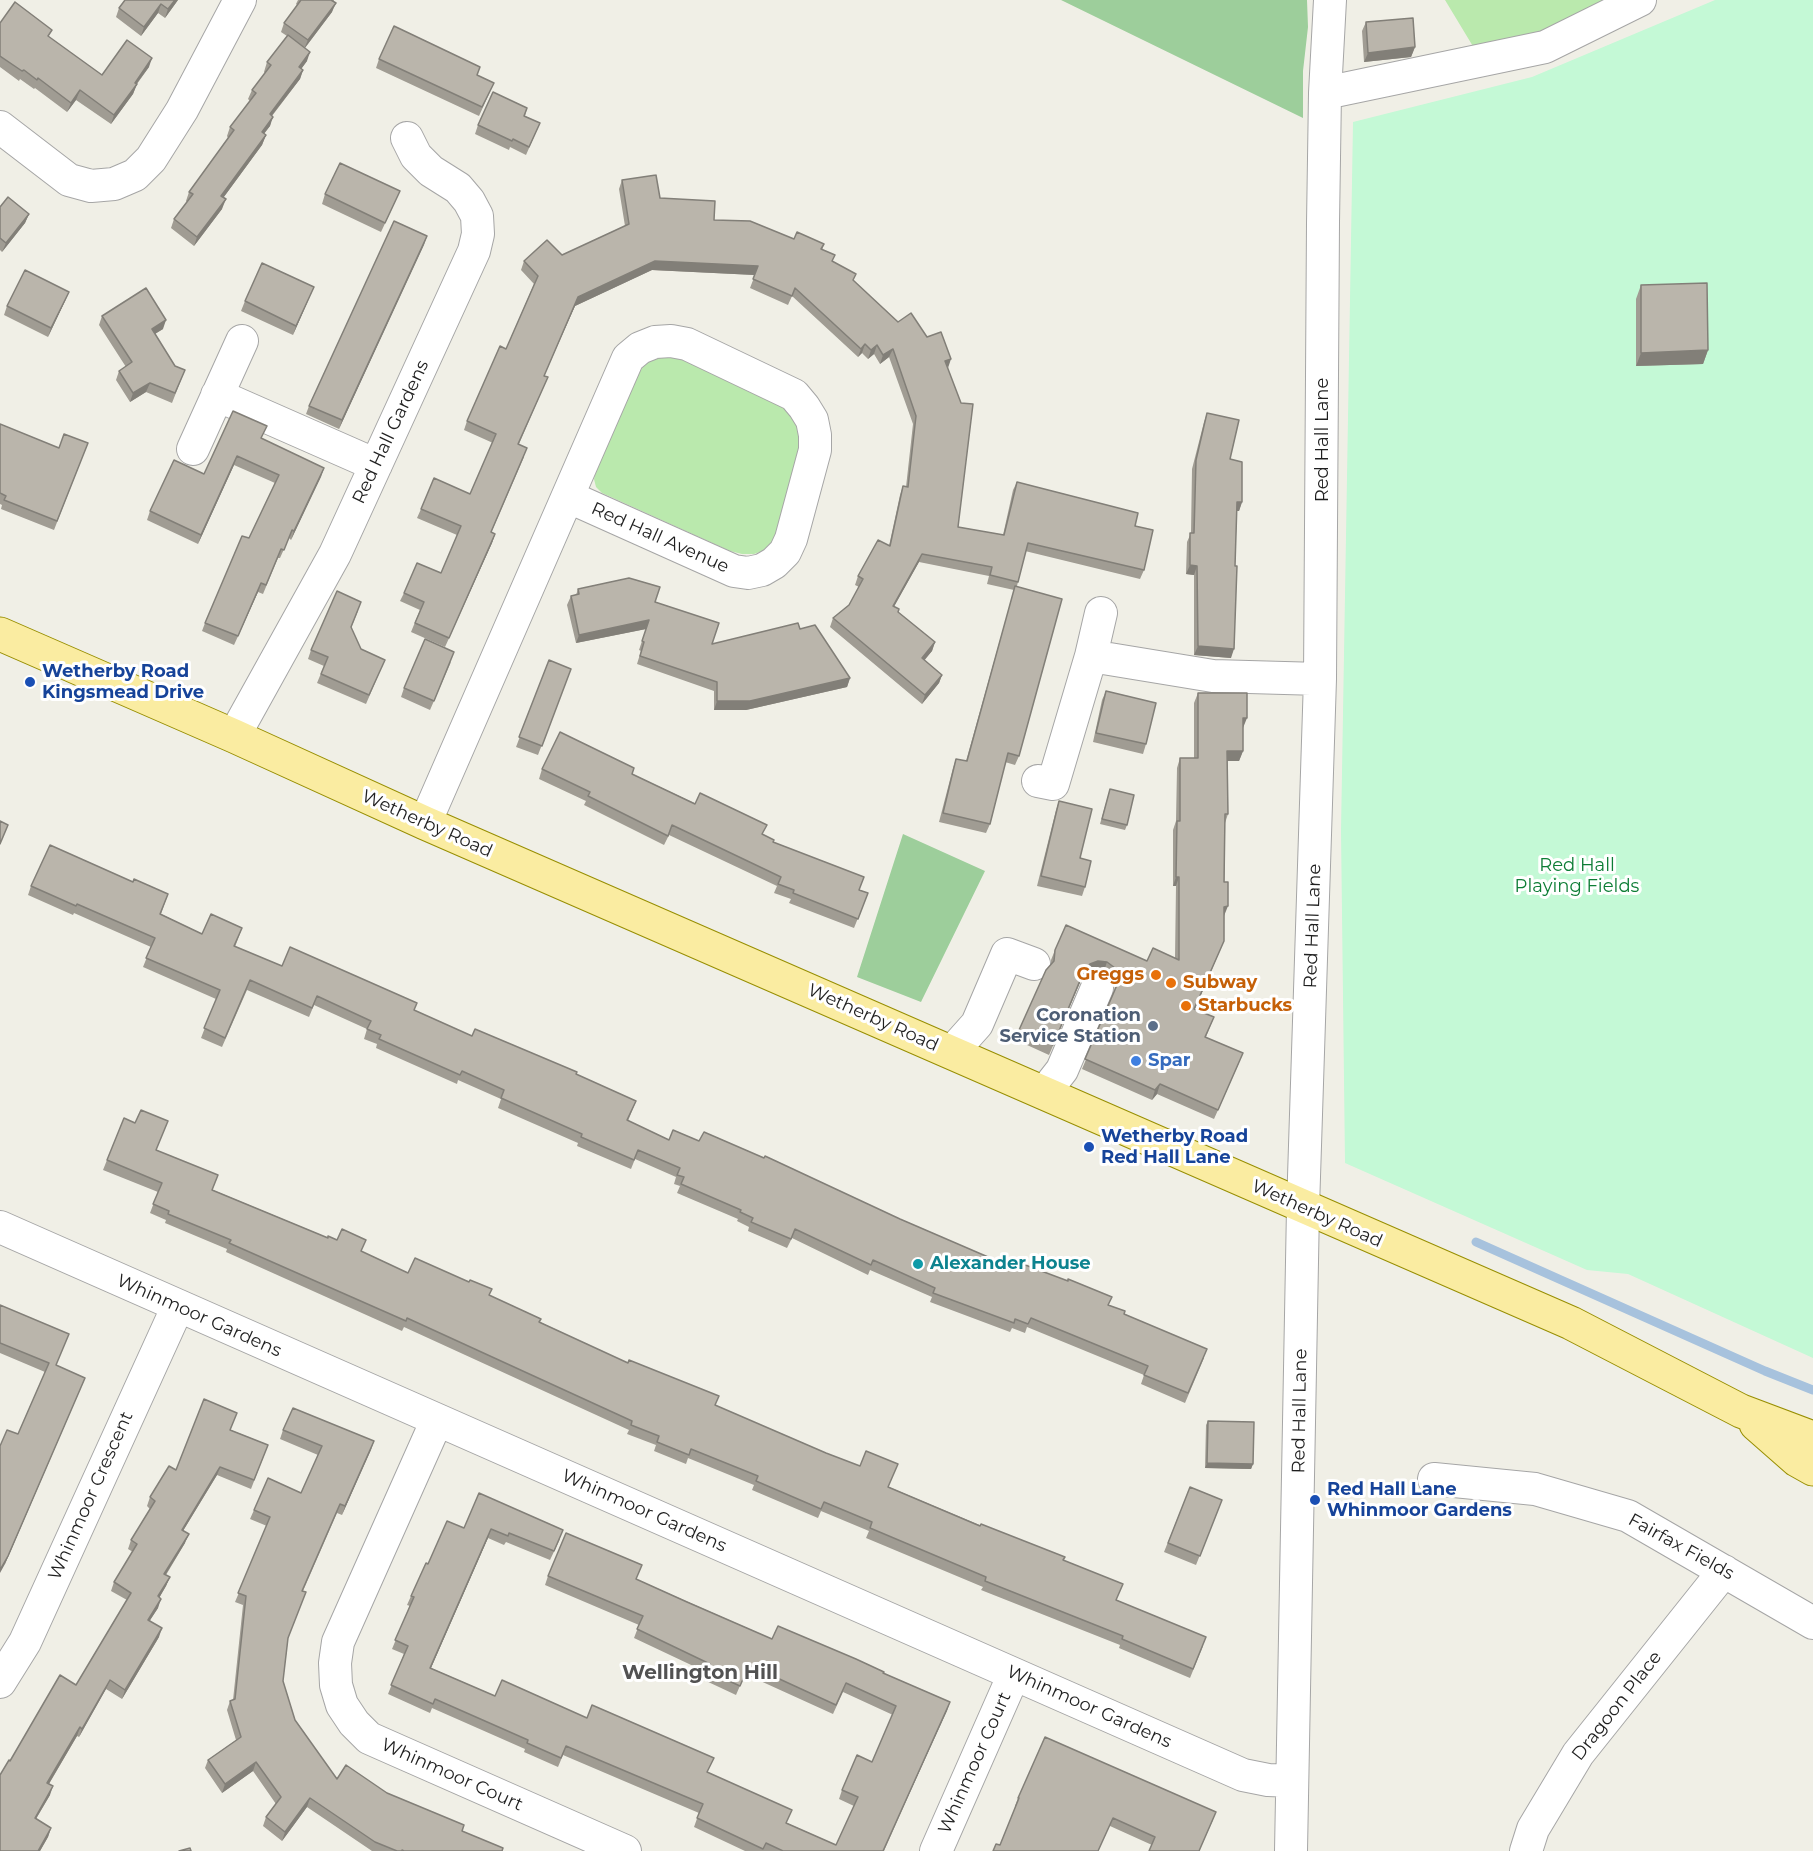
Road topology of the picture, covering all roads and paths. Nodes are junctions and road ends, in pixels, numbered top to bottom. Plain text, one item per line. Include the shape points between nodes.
1 (240, 0) edge
2 (1330, 0) edge
3 (1640, 0) edge
4 (1325, 93) junction
5 (0, 127) edge
6 (407, 138) dead end
7 (242, 341) dead end
8 (217, 395) junction
9 (193, 449) dead end
10 (376, 465) junction
11 (569, 497) junction
12 (1101, 613) dead end
13 (0, 634) edge
14 (1091, 656) junction
15 (1320, 679) junction
16 (234, 736) junction
17 (1038, 781) dead end
18 (425, 823) junction
19 (1034, 964) dead end
20 (1097, 988) dead end
21 (1076, 1037) junction
22 (951, 1052) junction
23 (1044, 1093) junction
24 (1085, 1111) junction
25 (1303, 1208) junction
26 (0, 1227) edge
27 (178, 1306) junction
28 (1741, 1411) junction
29 (437, 1420) junction
30 (1813, 1438) edge
31 (1813, 1469) edge
32 (1434, 1479) dead end
33 (1724, 1571) junction
34 (1813, 1623) edge
35 (1014, 1674) junction
36 (0, 1682) edge
37 (1292, 1781) junction
38 (625, 1851) edge
39 (936, 1851) edge
40 (1291, 1851) edge
41 (1526, 1851) edge

1 - 5 street via 182,110 151,159 135,175 114,184 91,186 69,180
2 - 4 street, Red Hall Lane
3 - 4 street via 1545,47
4 - 15 street, Red Hall Lane
6 - 10 street, Red Hall Gardens via 416,156 469,201 477,216 478,234 474,251
7 - 8 street
8 - 9 street
8 - 10 street
10 - 16 street, Red Hall Gardens via 335,554
11 - 11 street, Red Hall Avenue via 628,358 655,342 687,344 794,395 812,420 815,450 791,539 785,552 762,570 734,571
11 - 18 street, Red Hall Avenue
12 - 14 street
13 - 16 main road, Wetherby Road
14 - 15 street via 1213,676
14 - 17 street via 1053,784
15 - 25 street, Red Hall Lane
16 - 18 main road, Wetherby Road
18 - 22 main road, Wetherby Road
19 - 22 street via 1007,954 977,1024
20 - 21 street
21 - 23 street via 1062,1070
21 - 24 street via 1085,1058 1078,1081
22 - 23 main road, Wetherby Road
23 - 24 main road, Wetherby Road
24 - 25 main road, Wetherby Road
25 - 28 main road, Wetherby Road via 1571,1323
25 - 37 street, Red Hall Lane
26 - 27 street, Whinmoor Gardens
27 - 29 street, Whinmoor Gardens
27 - 36 street, Whinmoor Crescent via 25,1642
28 - 30 main road, Wetherby Road
28 - 31 main road, Wetherby Road via 1797,1460
29 - 35 street, Whinmoor Gardens
29 - 38 street, Whinmoor Court via 338,1642 334,1664 342,1705 369,1738
32 - 33 street, Fairfax Fields via 1535,1489 1628,1516
33 - 34 street, Fairfax Fields
33 - 41 street, Dragoon Place via 1578,1754 1533,1828
35 - 37 street, Whinmoor Gardens via 1243,1775
35 - 39 street, Whinmoor Court
37 - 40 street, Red Hall Lane

